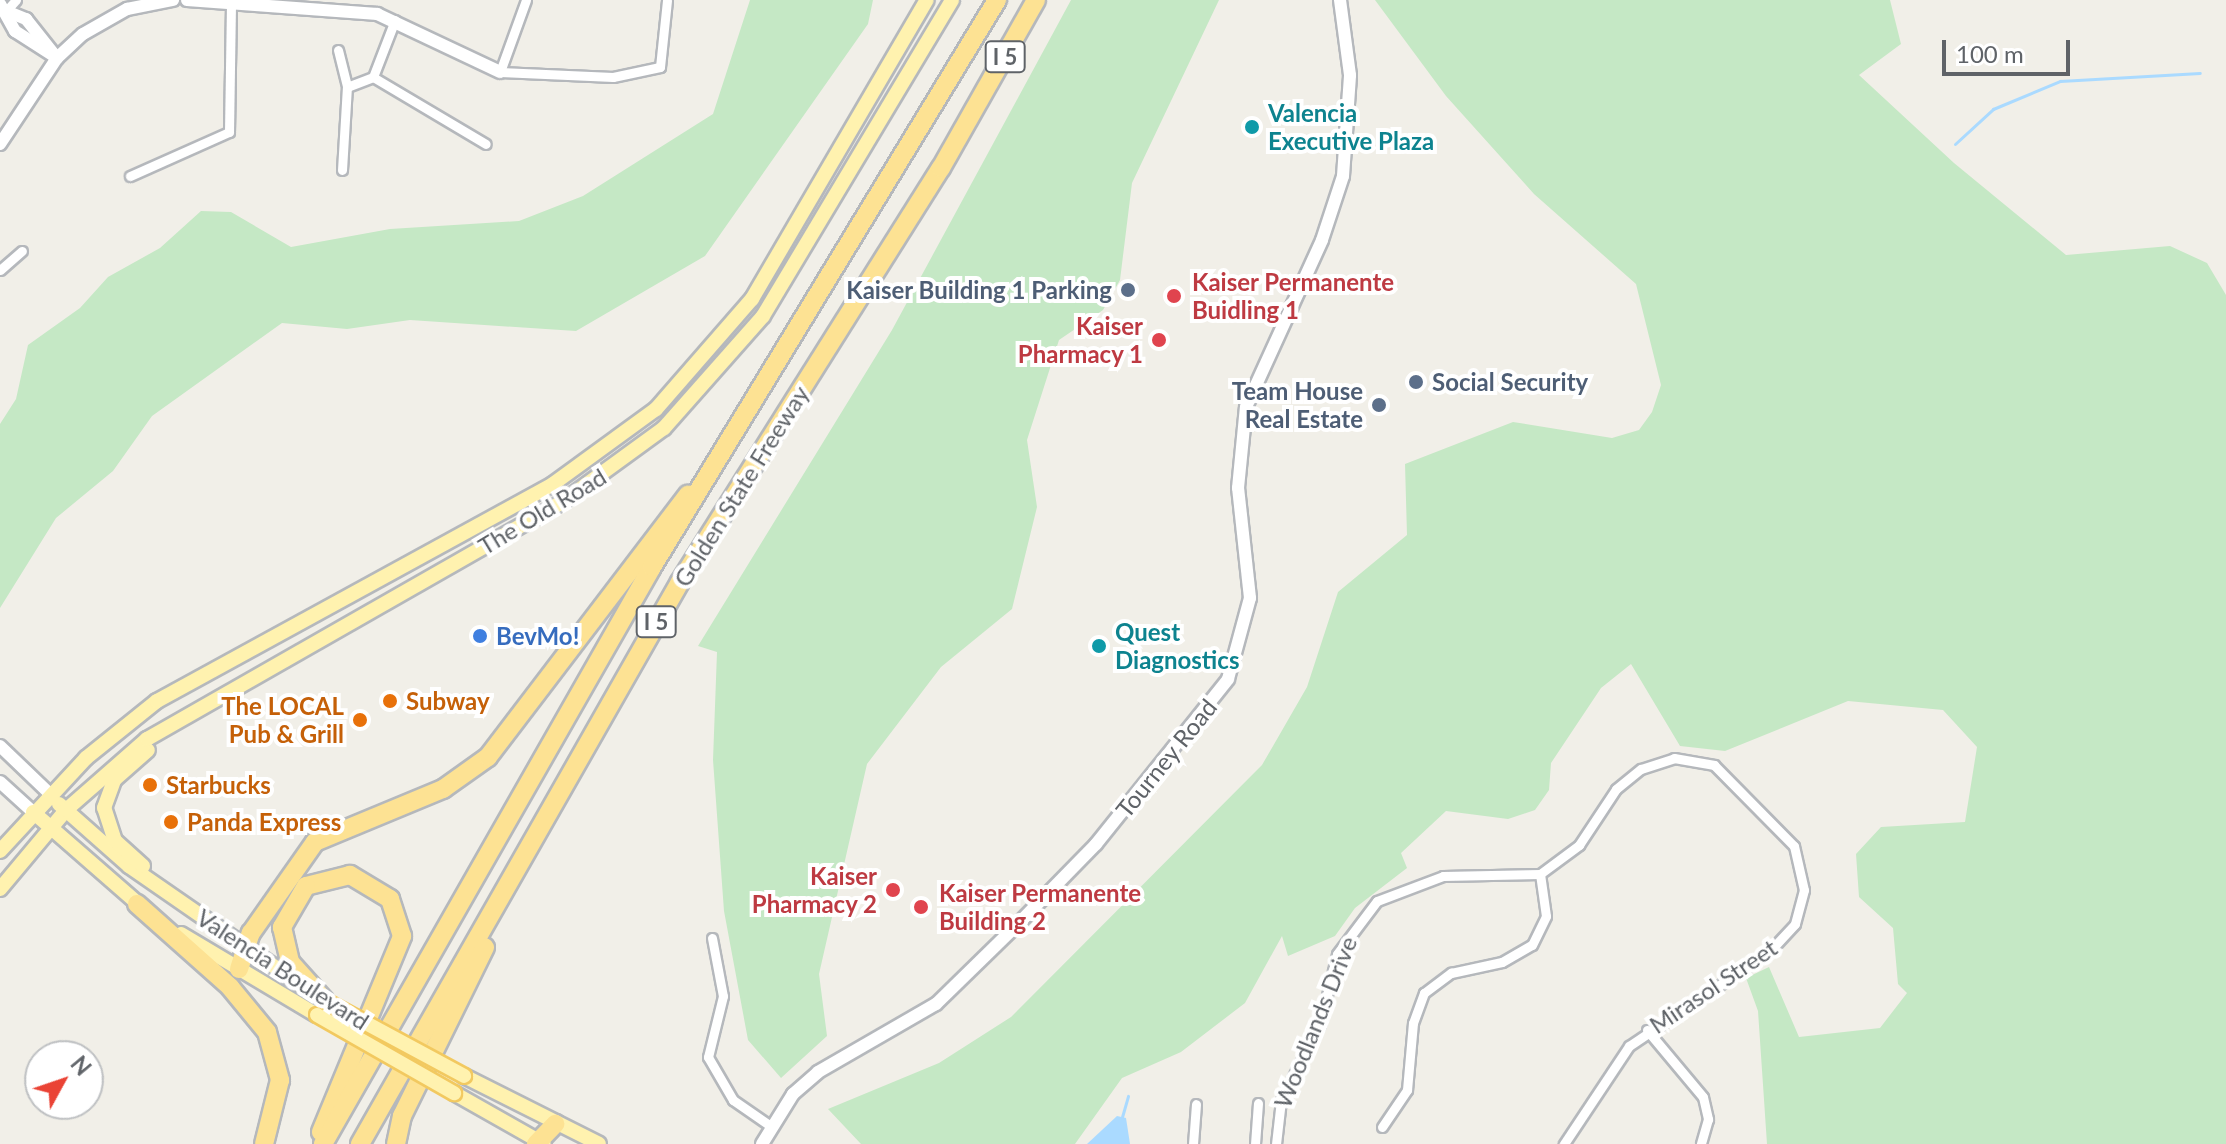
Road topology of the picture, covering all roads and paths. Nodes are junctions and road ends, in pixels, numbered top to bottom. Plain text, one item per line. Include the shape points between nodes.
1 (16, 0) edge
2 (173, 0) edge
3 (187, 0) edge
4 (526, 0) edge
5 (667, 0) edge
6 (927, 0) edge
7 (952, 0) edge
8 (997, 0) edge
9 (1036, 0) edge
10 (1340, 0) edge
11 (231, 5) junction
12 (3, 7) edge
13 (395, 20) junction
14 (338, 50) dead end
15 (57, 58) junction
16 (500, 72) junction
17 (373, 77) junction
18 (347, 87) junction
19 (0, 144) edge
20 (486, 144) dead end
21 (342, 170) dead end
22 (130, 176) dead end
23 (22, 251) dead end
24 (0, 270) edge
25 (707, 475) junction
26 (170, 726) junction
27 (0, 746) edge
28 (0, 782) edge
29 (50, 794) junction
30 (66, 810) junction
31 (33, 812) junction
32 (49, 828) junction
33 (0, 851) edge
34 (526, 856) junction
35 (1540, 874) junction
36 (157, 886) junction
37 (0, 889) edge
38 (137, 904) junction
39 (712, 938) dead end
40 (243, 948) junction
41 (239, 969) junction
42 (321, 1008) junction
43 (1647, 1030) junction
44 (1258, 1103) dead end
45 (1196, 1104) dead end
46 (555, 1124) junction
47 (772, 1127) junction
48 (1382, 1127) dead end
49 (543, 1143) edge
50 (264, 1144) edge
51 (320, 1144) edge
52 (360, 1144) edge
53 (396, 1144) edge
54 (599, 1144) edge
55 (762, 1144) edge
56 (1193, 1144) edge
57 (1255, 1144) edge
58 (1276, 1144) edge
59 (1564, 1144) edge
60 (1701, 1144) edge

1 - 12 street
2 - 15 street via 104,19
3 - 11 street
4 - 16 street
5 - 16 street via 656,71
6 - 29 main road, The Old Road via 752,299 656,409 553,484 167,695
7 - 26 main road, The Old Road via 763,316 664,428 561,503
8 - 25 highway, Golden State Freeway / I 5 via 879,205
9 - 34 highway, Golden State Freeway / I 5 via 941,168 680,582
10 - 47 street, Tourney Road via 1350,75 1343,176 1238,438 1250,598 1228,679 1106,833 1017,925 936,1004 818,1072
11 - 13 street via 356,10
11 - 22 street via 229,132
12 - 15 street via 26,19
13 - 16 street
13 - 17 street
14 - 18 street
15 - 19 street
17 - 18 street
17 - 20 street
18 - 21 street
23 - 24 street
25 - 40 highway via 662,520 488,757 443,789 315,842
25 - 51 highway, Golden State Freeway / I 5
26 - 30 main road, The Old Road
26 - 36 main road via 114,780 104,808 115,841
27 - 29 street, Valencia Boulevard
28 - 31 street, Valencia Boulevard
29 - 30 main road, Valencia Boulevard
29 - 31 main road, The Old Road
30 - 32 main road, The Old Road
30 - 36 main road, Valencia Boulevard
31 - 32 main road, Valencia Boulevard
31 - 33 main road, The Old Road
32 - 37 main road, The Old Road
32 - 38 main road, Valencia Boulevard
34 - 52 highway, Golden State Freeway / I 5
34 - 53 highway via 402,1116
35 - 43 street, Mirasol Street via 1579,845 1624,780 1656,762 1696,759 1731,777 1794,846 1803,899 1795,924 1770,951
35 - 48 street via 1546,916 1532,945 1502,962 1451,973 1424,993 1413,1023 1407,1090
35 - 58 street, Woodlands Drive via 1418,881 1369,908 1337,954 1320,1024 1281,1100
36 - 40 main road, Valencia Boulevard
38 - 41 main road, Valencia Boulevard
38 - 50 highway via 230,987 267,1032 280,1080
39 - 47 street via 723,996 708,1057 733,1100
40 - 41 highway
40 - 42 main road, Valencia Boulevard
41 - 42 main road, Valencia Boulevard
42 - 46 main road, Valencia Boulevard, bridge
42 - 49 main road, Valencia Boulevard, bridge
42 - 51 highway via 290,962 282,927 306,886 350,875 390,899 402,936
43 - 59 street, Mirasol Street via 1607,1074
43 - 60 street via 1703,1097 1708,1119
44 - 57 street
45 - 56 street
46 - 49 highway
46 - 54 main road, Valencia Boulevard
47 - 55 street, Tourney Road

